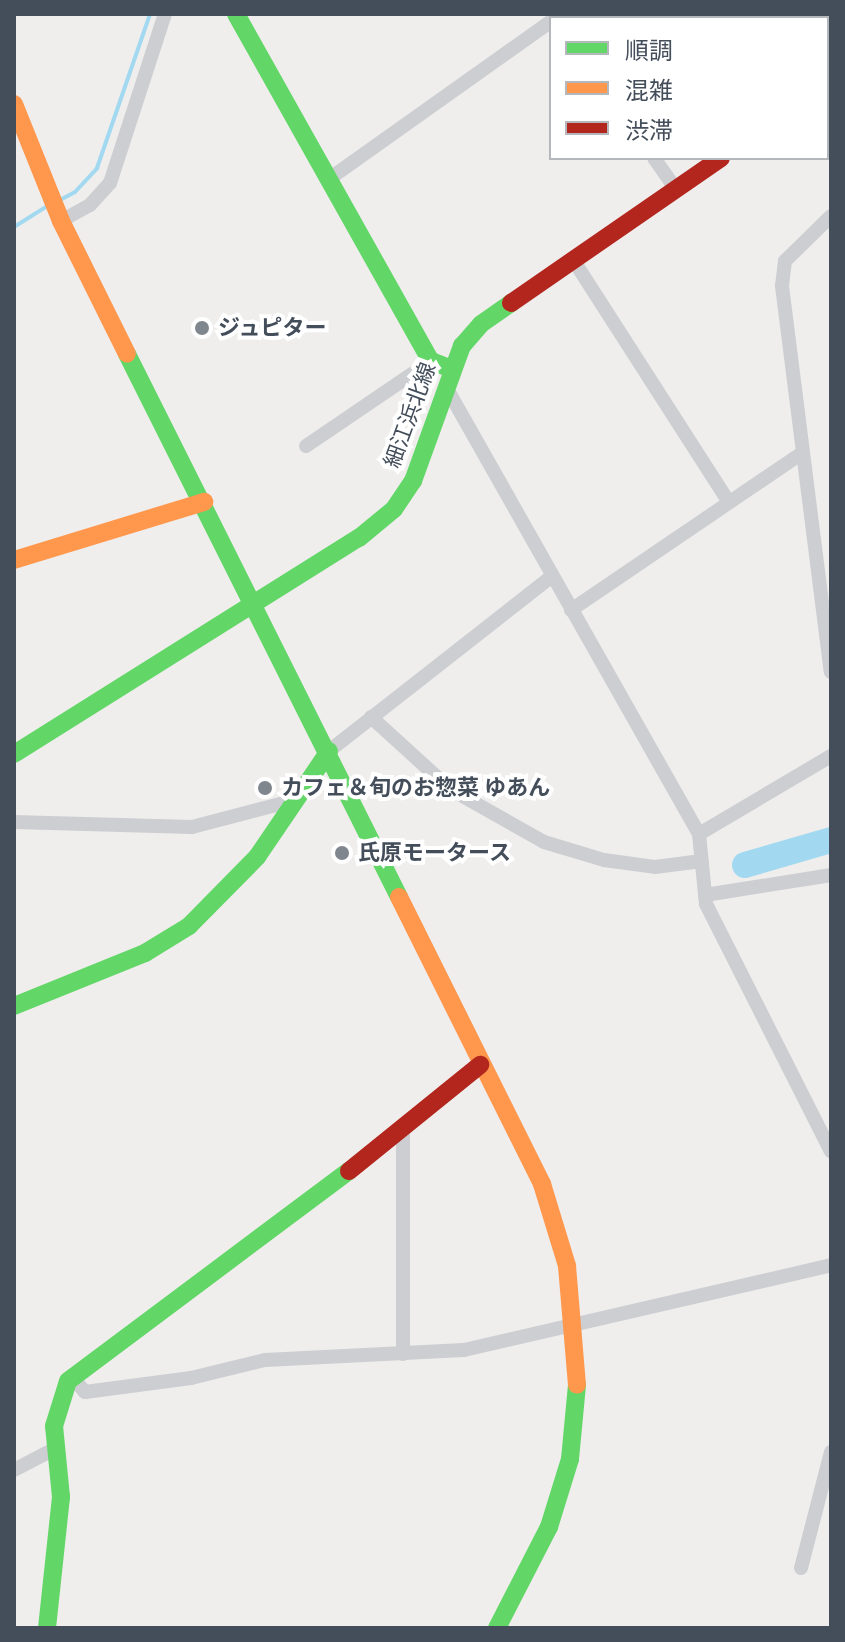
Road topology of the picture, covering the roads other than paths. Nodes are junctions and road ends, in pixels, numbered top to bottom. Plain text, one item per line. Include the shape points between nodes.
1 (165, 14) edge
2 (236, 14) edge
3 (549, 22) edge
4 (14, 104) edge
5 (655, 160) edge
6 (718, 160) edge
7 (329, 179) junction
8 (676, 189) junction
9 (831, 216) edge
10 (60, 218) junction
11 (574, 261) junction
12 (431, 361) junction
13 (449, 378) junction
14 (306, 446) dead end
15 (802, 453) junction
16 (728, 501) junction
17 (204, 502) junction
18 (14, 560) edge
19 (551, 577) junction
20 (255, 603) junction
21 (571, 610) junction
22 (831, 672) edge
23 (371, 717) junction
24 (329, 751) junction
25 (14, 754) edge
26 (831, 756) edge
27 (296, 800) junction
28 (14, 822) edge
29 (699, 834) junction
30 (702, 861) junction
31 (831, 875) edge
32 (705, 895) junction
33 (14, 1006) edge
34 (480, 1065) junction
35 (403, 1131) junction
36 (831, 1151) edge
37 (831, 1265) edge
38 (576, 1327) junction
39 (403, 1354) junction
40 (74, 1379) junction
41 (56, 1448) junction
42 (831, 1452) edge
43 (14, 1470) edge
44 (801, 1568) dead end
45 (47, 1628) edge
46 (497, 1628) edge

1 - 10 street via 110,183 90,205
2 - 7 street
3 - 7 street
4 - 10 street
5 - 8 street
6 - 8 street, 細江浜北線
7 - 12 street
8 - 11 street, 細江浜北線
9 - 15 street via 785,261 782,286
10 - 17 street
11 - 13 street, 細江浜北線 via 481,324 462,346
11 - 16 street
12 - 13 street
12 - 14 street
13 - 19 street
13 - 20 street, 細江浜北線 via 413,481 394,509 359,538
15 - 16 street
15 - 22 street
16 - 21 street
17 - 18 street
17 - 20 street
19 - 21 street
19 - 23 street
20 - 24 street
20 - 25 street, 細江浜北線
21 - 29 street
23 - 24 street
23 - 30 street via 450,789 544,842 604,860 655,867
24 - 27 street
24 - 34 street
26 - 29 street
27 - 28 street via 192,827
27 - 33 street via 244,873 176,935
29 - 30 street
30 - 32 street
31 - 32 street
32 - 36 street
34 - 35 street
34 - 38 street via 542,1184 567,1266
35 - 39 street
35 - 40 street
37 - 38 street
38 - 39 street via 498,1345
38 - 46 street via 570,1459 549,1527
39 - 40 street via 265,1360 191,1378 85,1392
40 - 41 street via 57,1403
41 - 43 street
41 - 45 street via 59,1538
42 - 44 street

